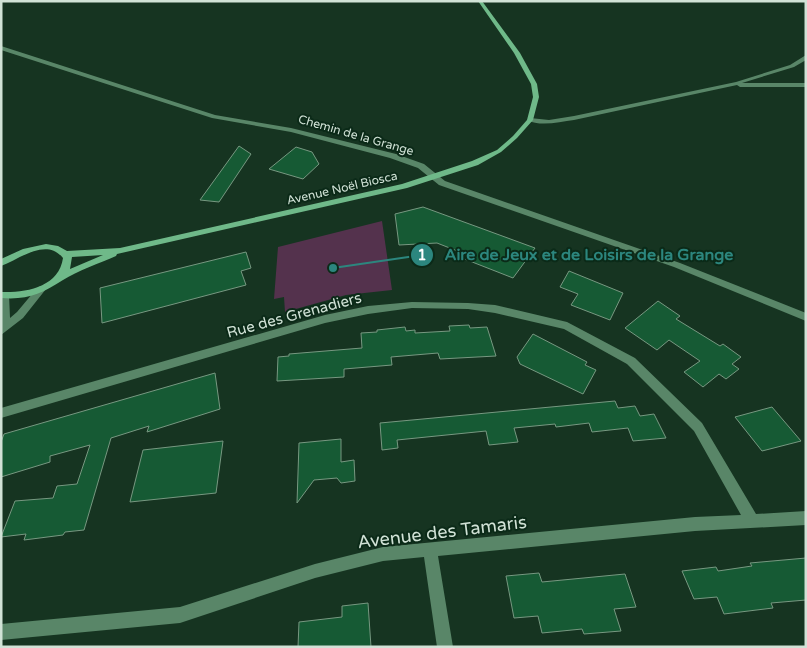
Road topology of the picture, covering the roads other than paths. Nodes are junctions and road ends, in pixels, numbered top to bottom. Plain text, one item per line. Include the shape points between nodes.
1 (480, 1) edge
2 (1, 48) edge
3 (806, 58) edge
4 (737, 84) junction
5 (806, 85) edge
6 (530, 120) junction
7 (434, 176) junction
8 (120, 251) junction
9 (66, 254) junction
10 (1, 263) edge
11 (59, 278) junction
12 (41, 289) junction
13 (3, 295) edge
14 (806, 316) edge
15 (1, 323) edge
16 (1, 331) edge
17 (1, 413) edge
18 (806, 518) edge
19 (751, 519) junction
20 (431, 551) junction
21 (1, 632) edge
22 (445, 647) edge

1 - 6 main road, Avenue Noël Biosca via 534,84 536,96
2 - 7 street, Chemin de la Grange via 214,117 291,130 392,156 421,166
3 - 4 street via 792,66
4 - 5 street
4 - 6 street via 574,118 549,122
6 - 7 main road, Avenue Noël Biosca via 499,151
7 - 8 main road, Avenue Noël Biosca via 404,186
7 - 14 street, Chemin de la Grange via 442,182 677,265
8 - 9 main road
8 - 11 main road
9 - 10 main road via 50,247 38,248 13,255
9 - 11 main road via 68,263
11 - 12 main road
12 - 13 main road via 28,294
12 - 16 street via 20,315
13 - 15 street via 4,318
17 - 19 street, Rue des Grenadiers via 325,319 412,305 496,309 567,326 631,361 698,427
18 - 19 street, Avenue des Tamaris
19 - 20 street, Avenue des Tamaris
20 - 21 street, Avenue des Tamaris via 383,554 315,571 180,615
20 - 22 street

